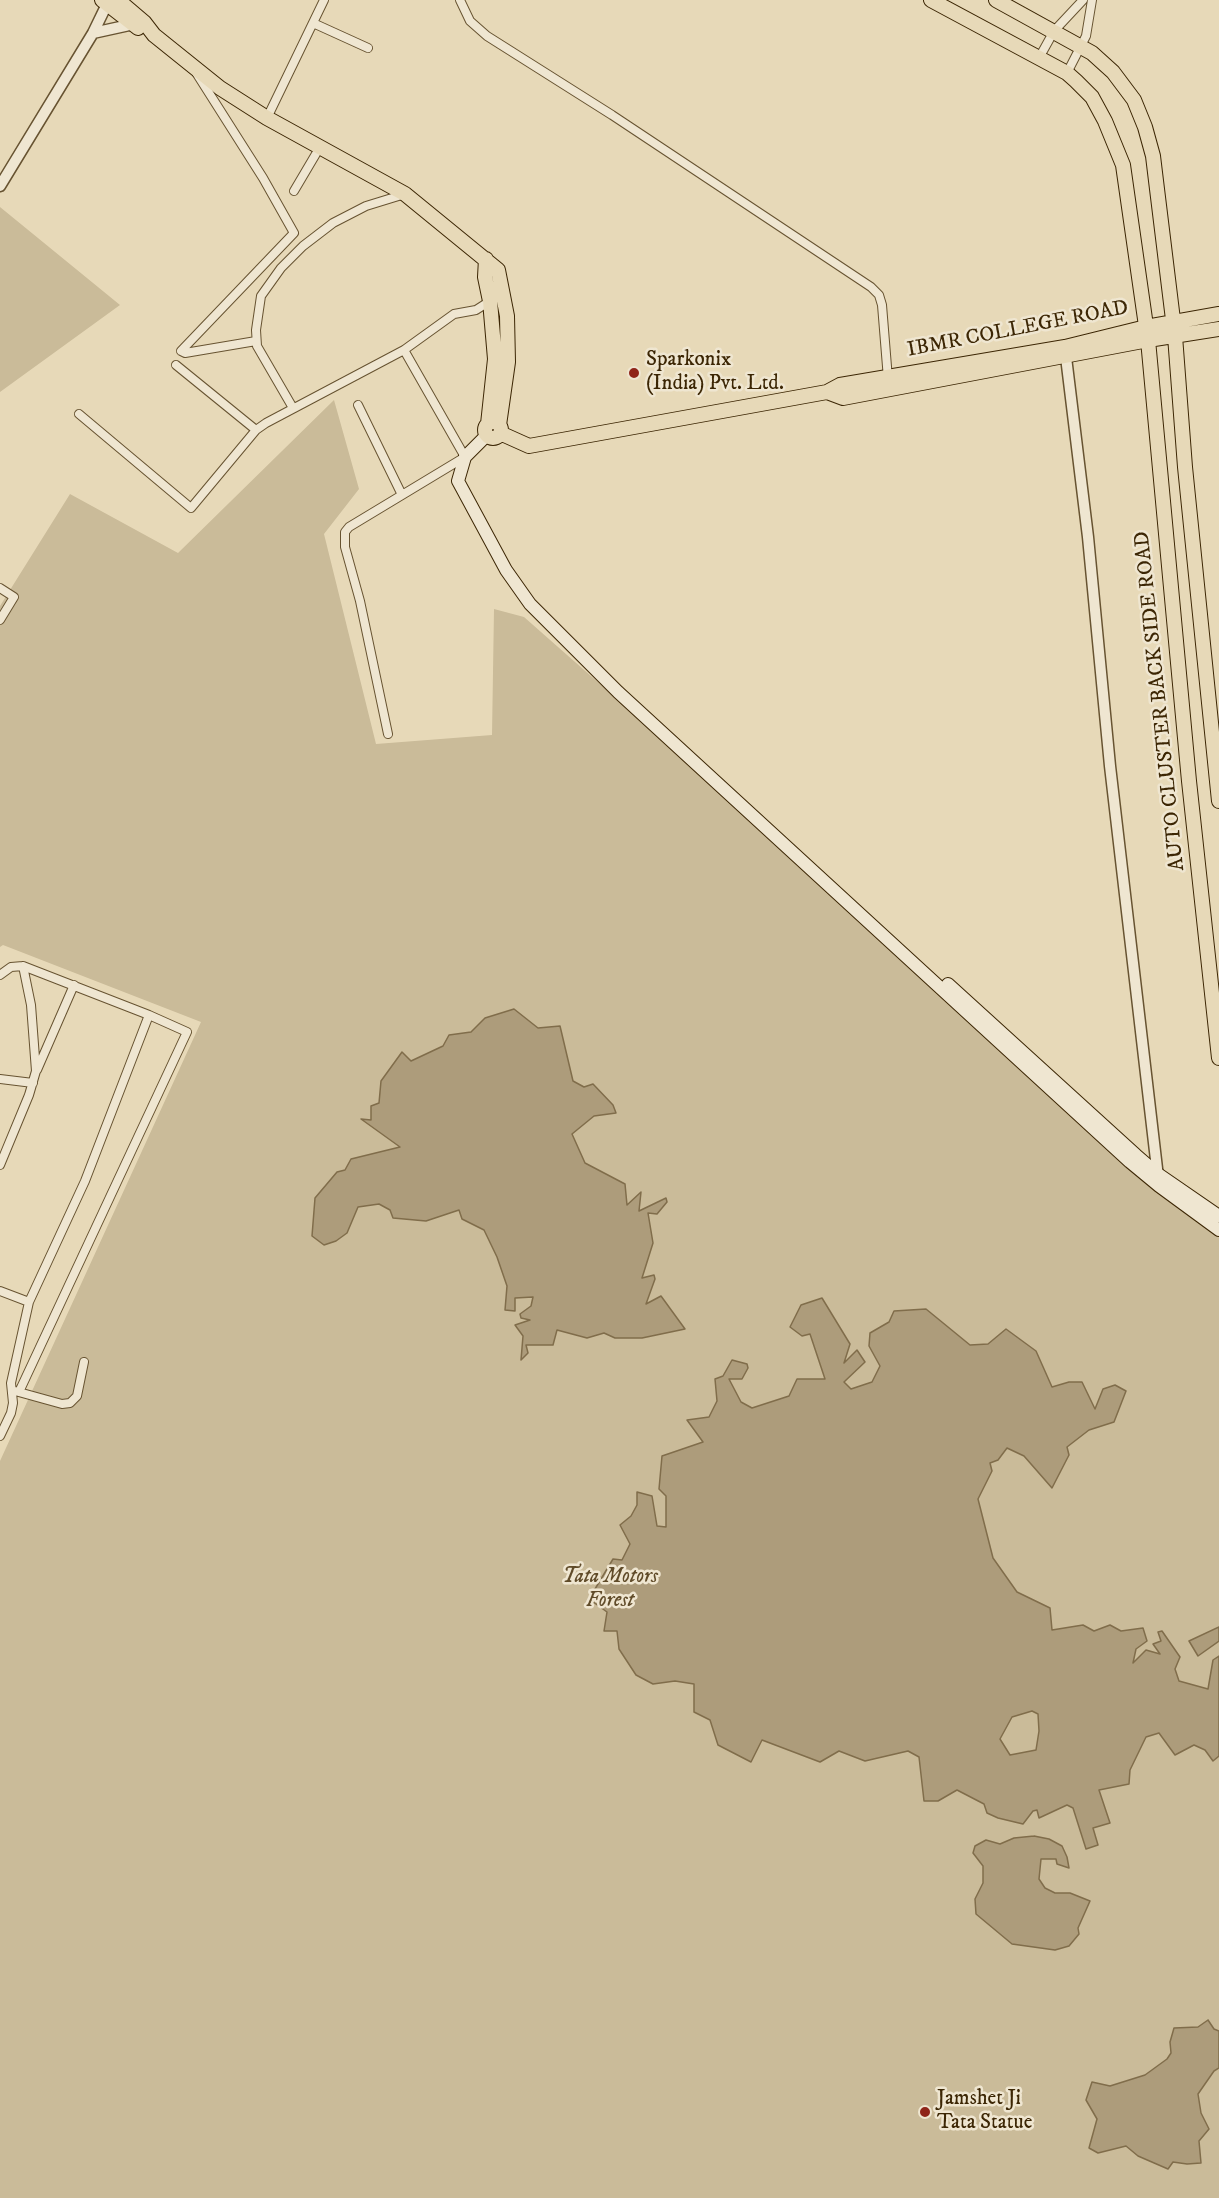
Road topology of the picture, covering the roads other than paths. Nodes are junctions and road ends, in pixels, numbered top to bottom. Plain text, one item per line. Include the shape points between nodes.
1 (324, 0) edge
2 (460, 0) edge
3 (931, 0) edge
4 (996, 0) edge
5 (1083, 0) edge
6 (1092, 0) edge
7 (109, 1) edge
8 (136, 21) junction
9 (313, 23) junction
10 (1054, 31) junction
11 (93, 33) junction
12 (1081, 46) junction
13 (368, 48) dead end
14 (1039, 58) junction
15 (192, 66) junction
16 (1067, 73) junction
17 (267, 118) junction
18 (320, 147) junction
19 (3, 172) edge
20 (0, 186) edge
21 (294, 191) dead end
22 (405, 194) junction
23 (486, 259) junction
24 (490, 301) junction
25 (1219, 315) edge
26 (1174, 329) junction
27 (1219, 329) edge
28 (1147, 334) junction
29 (256, 340) junction
30 (404, 350) junction
31 (1066, 352) junction
32 (176, 364) dead end
33 (888, 382) junction
34 (358, 405) dead end
35 (293, 408) junction
36 (79, 414) dead end
37 (256, 430) junction
38 (493, 430) junction
39 (465, 457) junction
40 (402, 495) junction
41 (0, 588) edge
42 (0, 620) edge
43 (388, 734) dead end
44 (1219, 801) edge
45 (23, 966) junction
46 (0, 975) edge
47 (75, 985) junction
48 (149, 1015) junction
49 (1219, 1058) edge
50 (36, 1071) junction
51 (0, 1079) edge
52 (33, 1083) junction
53 (0, 1165) edge
54 (1158, 1180) junction
55 (1219, 1216) edge
56 (1219, 1230) edge
57 (0, 1291) edge
58 (29, 1302) junction
59 (84, 1362) dead end
60 (15, 1391) junction
61 (0, 1436) edge

1 - 9 street
2 - 33 street via 470,21 487,36 871,287 882,305
3 - 14 main road, AUTO CLUSTER BACK SIDE ROAD
4 - 10 main road
5 - 10 street
6 - 12 street via 1090,22
7 - 8 main road
7 - 11 street
8 - 11 street
8 - 15 main road
9 - 13 street
9 - 17 street
10 - 12 main road
10 - 14 street
11 - 19 street
12 - 16 street
12 - 26 main road via 1113,72 1134,100 1145,127 1154,167
14 - 16 main road, AUTO CLUSTER BACK SIDE ROAD
15 - 17 main road
15 - 29 street via 294,233 181,351
16 - 28 main road, AUTO CLUSTER BACK SIDE ROAD via 1092,97 1123,165
17 - 18 main road
18 - 21 street
18 - 22 main road
19 - 20 street
22 - 23 main road
22 - 29 street via 366,206 303,246 261,296
23 - 24 main road
23 - 38 main road via 498,270 507,316 508,362
24 - 30 street via 476,310 454,314
24 - 38 main road via 495,359
25 - 26 main road, IBMR COLLEGE ROAD
26 - 27 main road, IBMR COLLEGE ROAD
26 - 28 main road, IBMR COLLEGE ROAD
26 - 44 main road
28 - 31 main road, IBMR COLLEGE ROAD
28 - 49 main road, AUTO CLUSTER BACK SIDE ROAD
29 - 35 street via 258,351
30 - 35 street
30 - 39 street
31 - 33 main road, IBMR COLLEGE ROAD
31 - 54 street
32 - 37 street
33 - 38 main road, IBMR COLLEGE ROAD via 840,385 827,392 529,447
34 - 40 street
35 - 37 street
36 - 37 street via 191,508
38 - 39 main road
39 - 40 street
39 - 54 main road via 458,481 530,604
40 - 43 street via 349,527 344,538
41 - 42 street via 14,597
45 - 46 street via 11,967
45 - 47 street
45 - 50 street via 31,1005
47 - 48 street
47 - 50 street
48 - 58 street via 86,1181
48 - 60 street via 187,1032
50 - 52 street
51 - 52 street
52 - 53 street
54 - 55 main road
54 - 56 main road
57 - 58 street
58 - 60 street via 11,1383
59 - 60 street via 77,1396 70,1403
60 - 61 street via 11,1413

